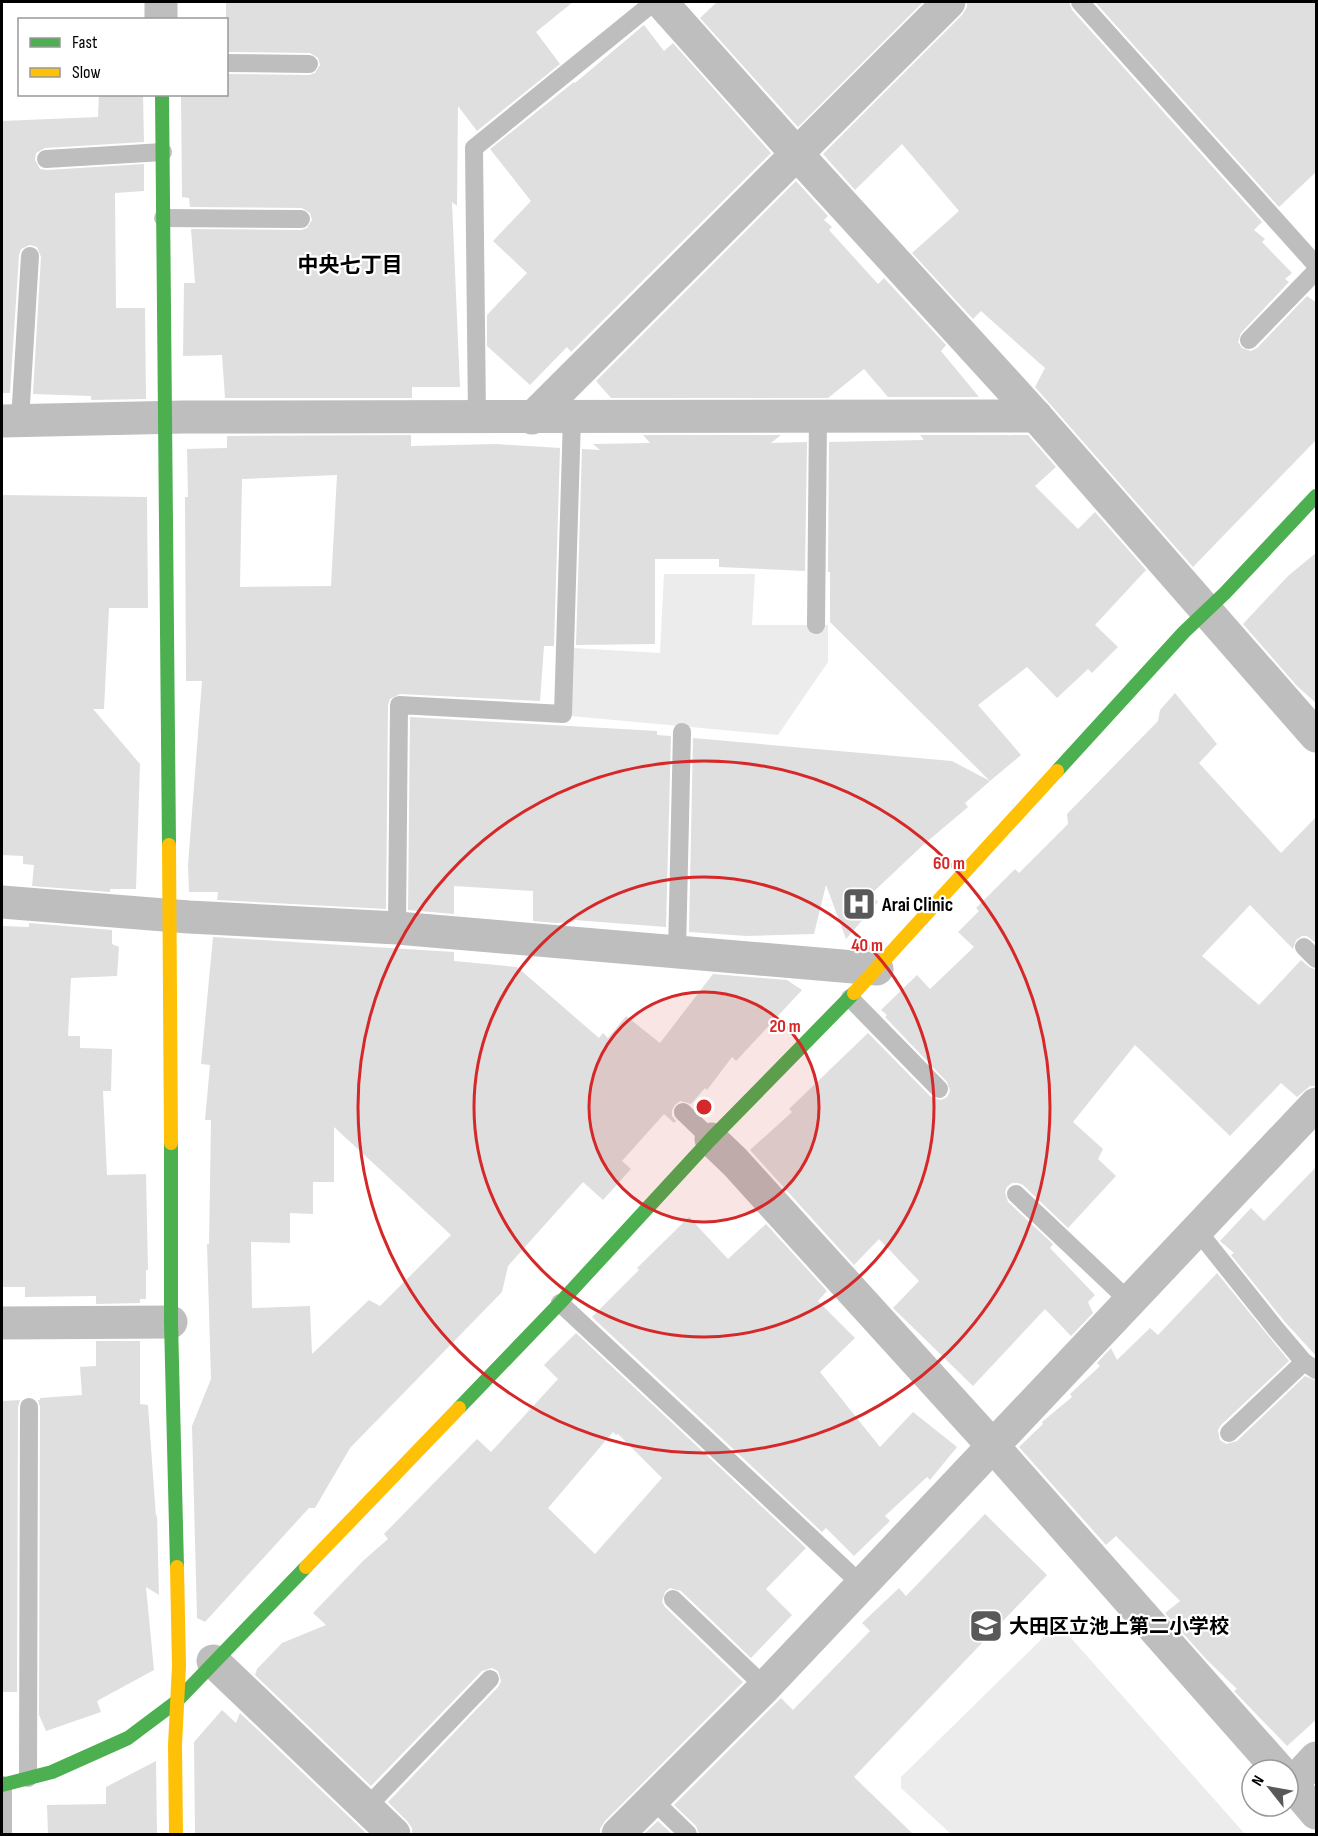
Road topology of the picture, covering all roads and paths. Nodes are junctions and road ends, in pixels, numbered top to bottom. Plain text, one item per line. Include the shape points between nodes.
1 (161, 2) edge
2 (949, 2) edge
3 (1080, 2) edge
4 (663, 3) edge
5 (161, 18) edge
6 (228, 63) edge
7 (309, 64) dead end
8 (162, 96) edge
9 (163, 152) junction
10 (796, 153) junction
11 (46, 159) dead end
12 (163, 218) junction
13 (301, 219) dead end
14 (30, 256) dead end
15 (1317, 265) edge
16 (1317, 271) edge
17 (1249, 340) dead end
18 (1036, 416) junction
19 (477, 417) junction
20 (572, 417) junction
21 (818, 417) junction
22 (166, 418) junction
23 (532, 418) junction
24 (11, 420) edge
25 (1317, 496) edge
26 (1206, 610) junction
27 (816, 625) dead end
28 (682, 732) dead end
29 (1317, 736) edge
30 (2, 902) edge
31 (170, 915) junction
32 (397, 928) junction
33 (677, 951) junction
34 (877, 969) junction
35 (850, 998) junction
36 (939, 1089) dead end
37 (1317, 1104) edge
38 (683, 1112) dead end
39 (711, 1139) junction
40 (1016, 1194) dead end
41 (1197, 1230) junction
42 (1129, 1301) junction
43 (560, 1303) junction
44 (171, 1322) junction
45 (2, 1323) edge
46 (1310, 1366) edge
47 (29, 1407) dead end
48 (1229, 1432) dead end
49 (993, 1446) junction
50 (862, 1585) junction
51 (673, 1599) dead end
52 (213, 1661) junction
53 (490, 1679) dead end
54 (765, 1687) junction
55 (176, 1702) junction
56 (1268, 1758) edge
57 (1317, 1758) edge
58 (1300, 1769) edge
59 (28, 1778) junction
60 (2, 1785) edge
61 (1300, 1794) edge
62 (652, 1800) junction
63 (366, 1808) junction
64 (1317, 1813) edge
65 (3, 1834) edge
66 (176, 1834) edge
67 (394, 1834) edge
68 (618, 1834) edge
69 (688, 1834) edge

1 - 5 street
2 - 10 street
3 - 15 lane
4 - 10 street
4 - 19 lane via 474,148
6 - 7 lane
8 - 9 street
9 - 11 lane
9 - 12 street
10 - 18 street
10 - 23 street
12 - 13 lane
12 - 22 street
14 - 24 lane
16 - 17 lane
18 - 21 street
18 - 26 street
19 - 22 street
19 - 23 street
20 - 21 street
20 - 23 street
20 - 32 lane via 563,714 399,705
21 - 27 lane
22 - 24 street
22 - 31 street
25 - 26 street
26 - 29 street
26 - 34 street
28 - 33 lane
30 - 31 street
31 - 32 street
31 - 44 street
32 - 33 street
33 - 34 street
34 - 35 street
35 - 36 lane
35 - 39 street
37 - 41 street
38 - 39 lane
39 - 43 street
39 - 49 street
40 - 42 lane
41 - 42 street
41 - 46 lane
42 - 49 street
43 - 50 lane
43 - 52 street
44 - 45 street
44 - 55 street
46 - 48 lane
47 - 59 lane
49 - 50 street
49 - 56 street
50 - 54 street
51 - 54 lane
52 - 55 street
52 - 63 street
53 - 63 lane
54 - 62 street
55 - 59 street via 128,1738 52,1772
55 - 66 street
57 - 58 street
59 - 60 street
60 - 65 lane
61 - 64 street
62 - 68 street
62 - 69 lane
63 - 67 street

